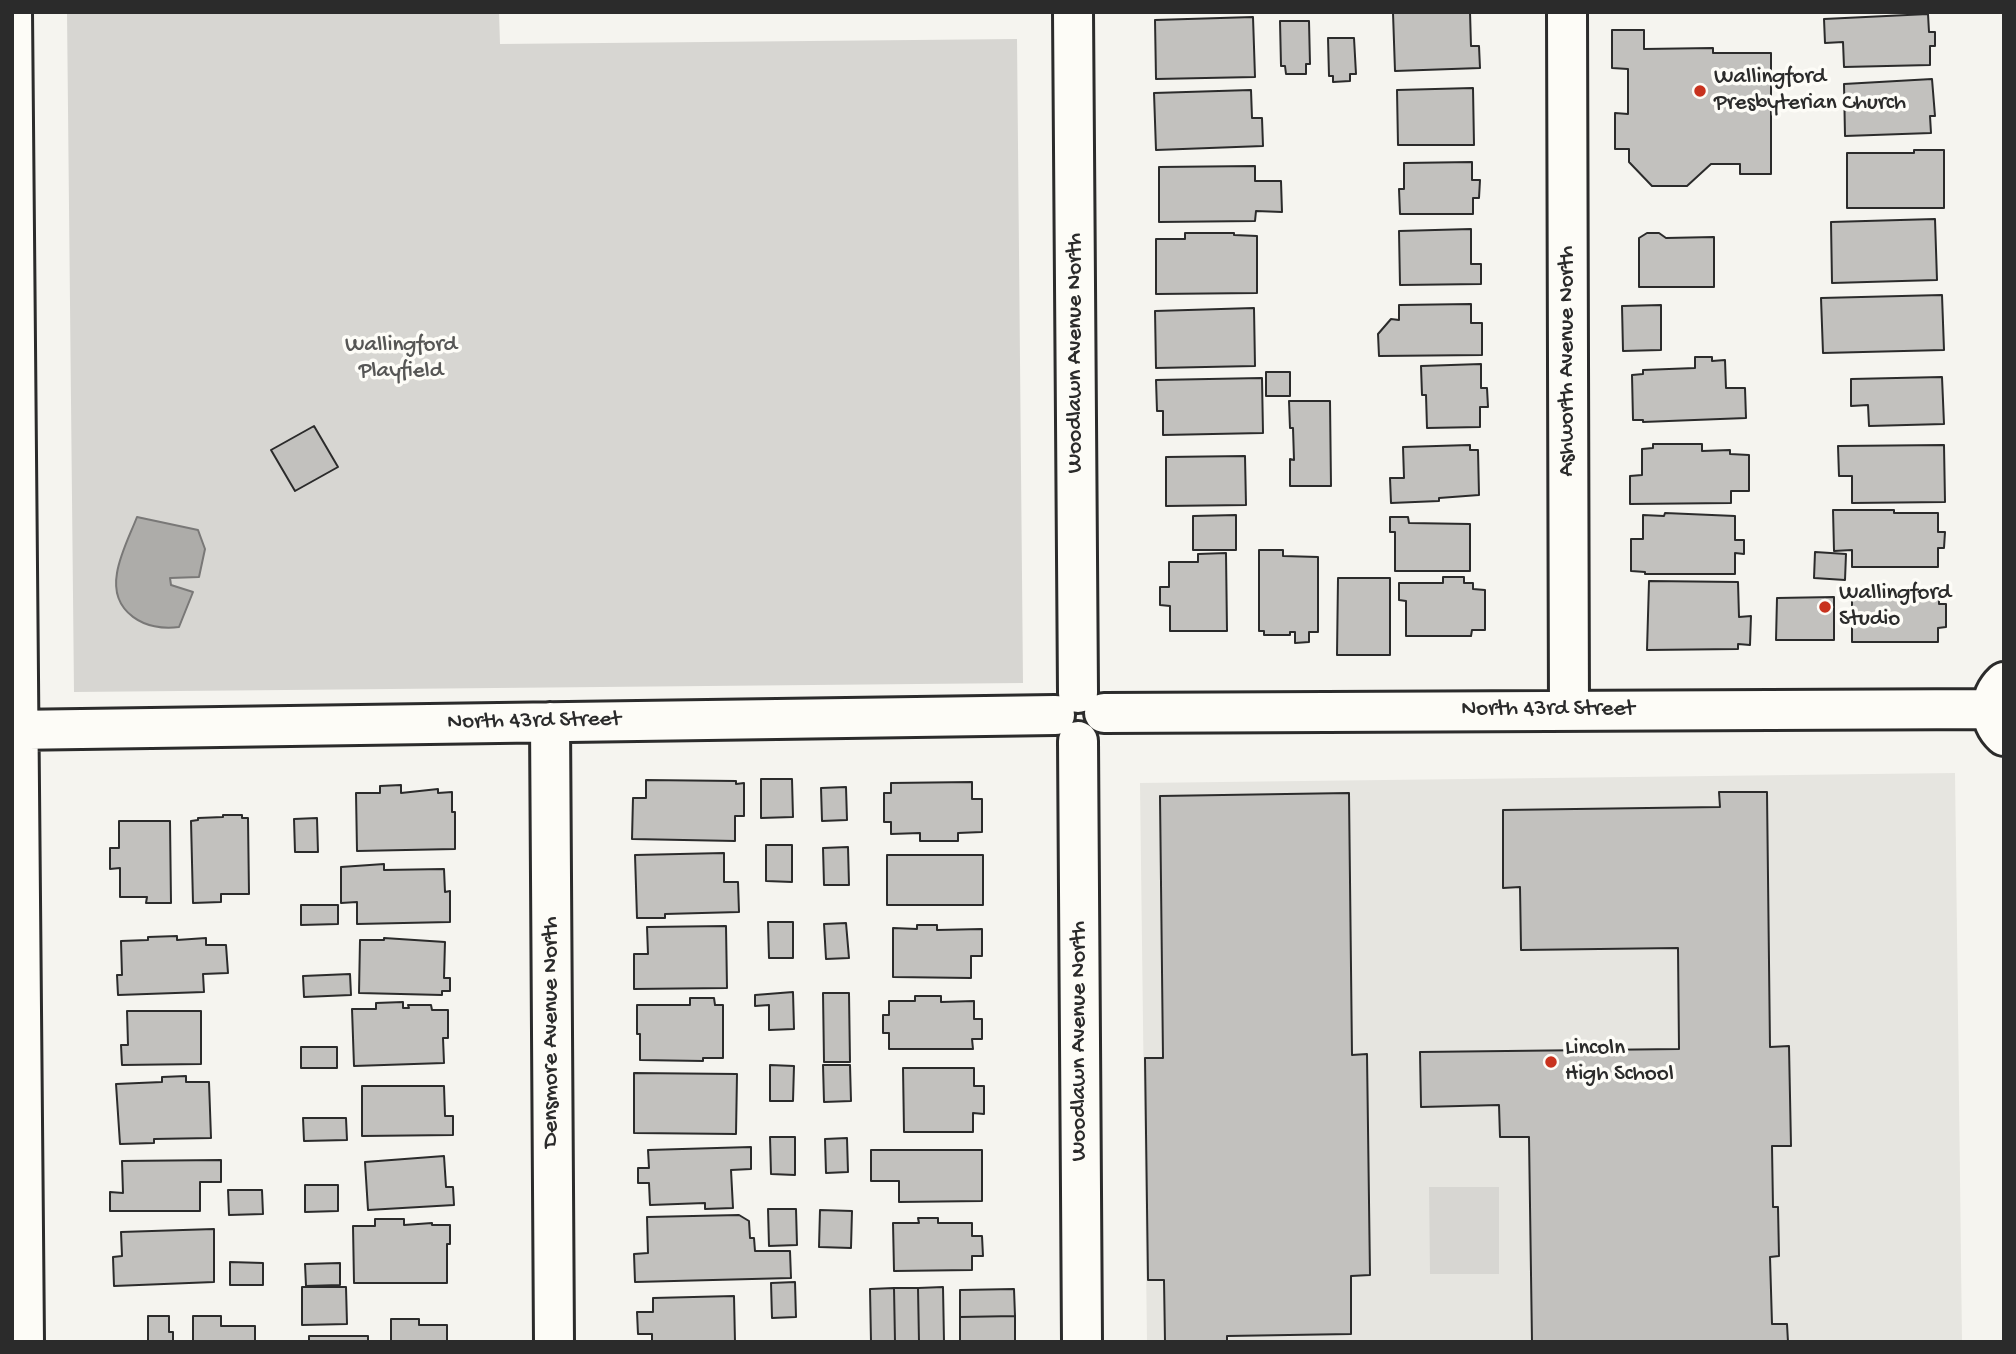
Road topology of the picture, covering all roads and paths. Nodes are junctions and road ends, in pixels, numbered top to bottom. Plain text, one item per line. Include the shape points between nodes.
1 (12, 12) edge
2 (1073, 12) edge
3 (1567, 12) edge
4 (2000, 709) edge
5 (1569, 710) junction
6 (1079, 715) junction
7 (550, 722) junction
8 (15, 730) edge
9 (24, 1342) edge
10 (554, 1342) edge
11 (1082, 1342) edge

1 - 8 street
2 - 6 street, Woodlawn Avenue North
3 - 5 street, Ashworth Avenue North
4 - 5 street, North 43rd Street
5 - 6 street, North 43rd Street
6 - 7 street, North 43rd Street
6 - 11 street, Woodlawn Avenue North
7 - 8 street, North 43rd Street
7 - 10 street, Densmore Avenue North
8 - 9 street

